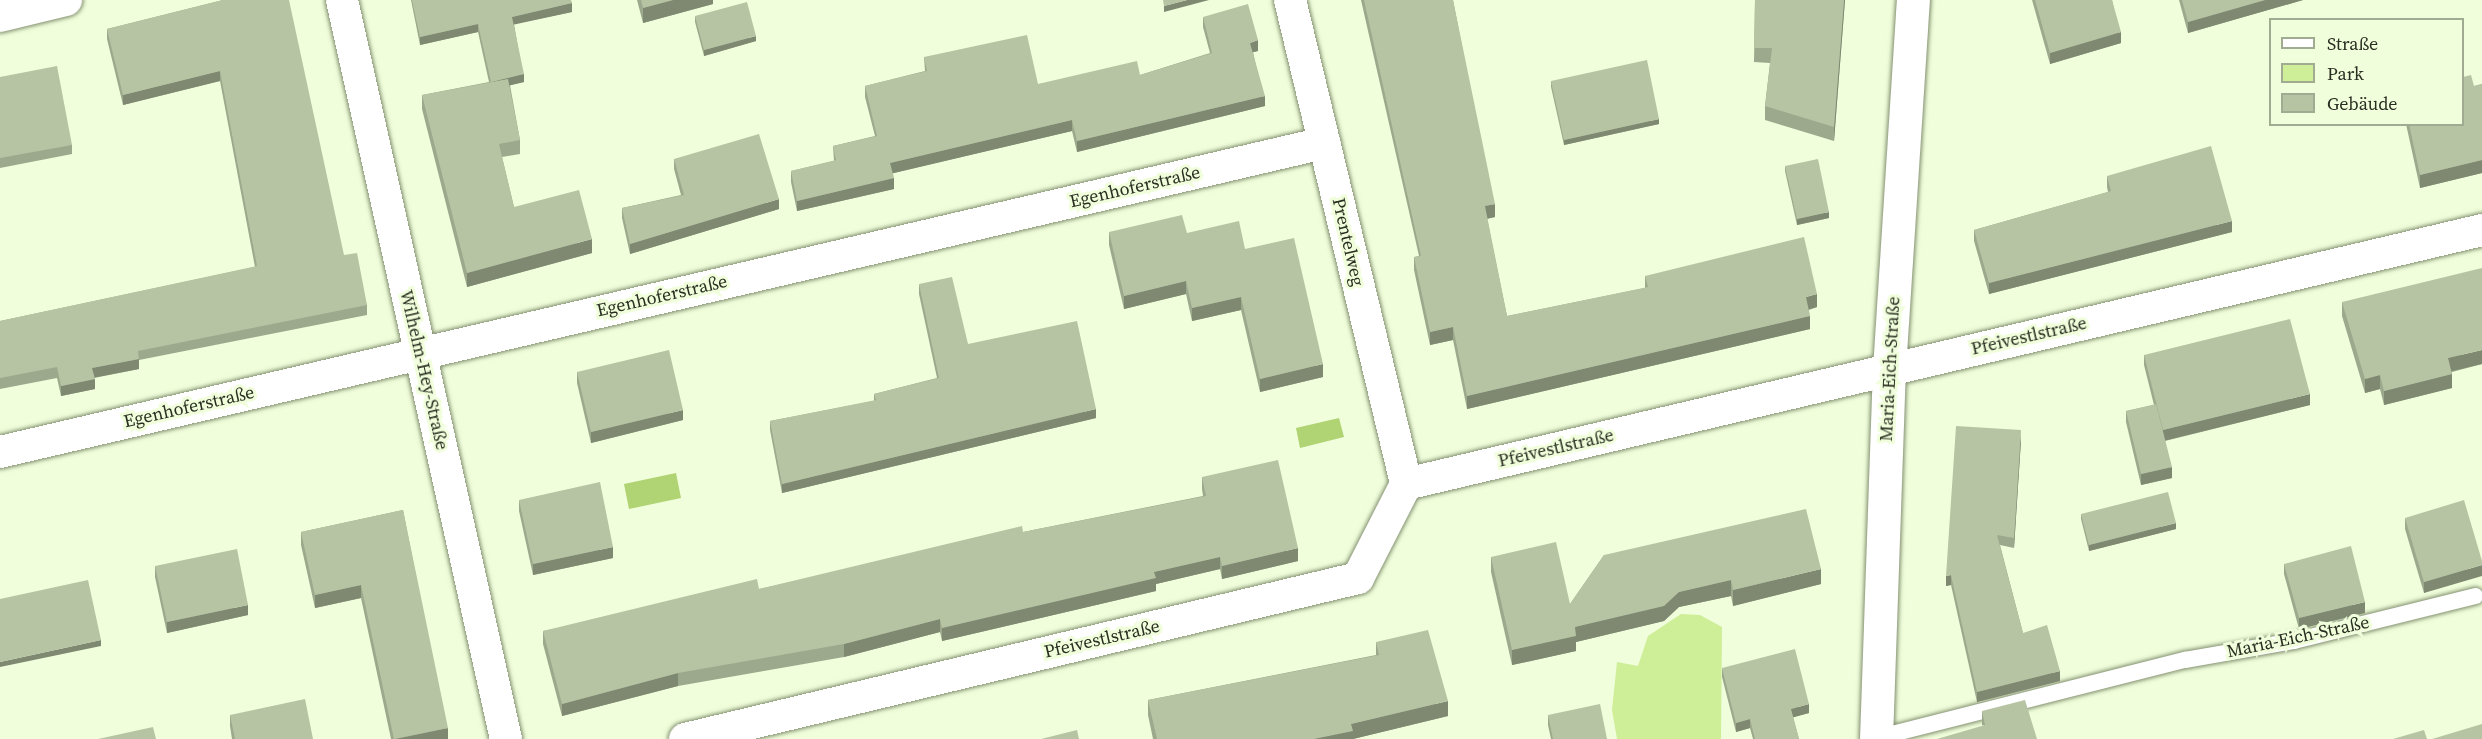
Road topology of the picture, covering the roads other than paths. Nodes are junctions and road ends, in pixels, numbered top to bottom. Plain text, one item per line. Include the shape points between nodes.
1 (66, 0) edge
2 (342, 0) edge
3 (1290, 0) edge
4 (1913, 0) edge
5 (0, 16) edge
6 (1324, 143) junction
7 (2482, 230) edge
8 (420, 352) junction
9 (1889, 369) junction
10 (0, 452) edge
11 (1406, 484) junction
12 (2476, 596) dead end
13 (506, 739) edge
14 (685, 739) edge
15 (1876, 739) edge

1 - 5 street
2 - 8 street, Wilhelm-Hey-Straße
3 - 6 street, Prentelweg
4 - 9 street, Maria-Eich-Straße
6 - 8 street, Egenhoferstraße
6 - 11 street, Prentelweg
7 - 9 street, Pfeivestlstraße
8 - 10 street, Egenhoferstraße
8 - 13 street, Wilhelm-Hey-Straße
9 - 11 street, Pfeivestlstraße
9 - 15 street, Maria-Eich-Straße
11 - 14 street, Pfeivestlstraße via 1358,578
12 - 15 lane, Maria-Eich-Straße via 2294,640 2185,660

